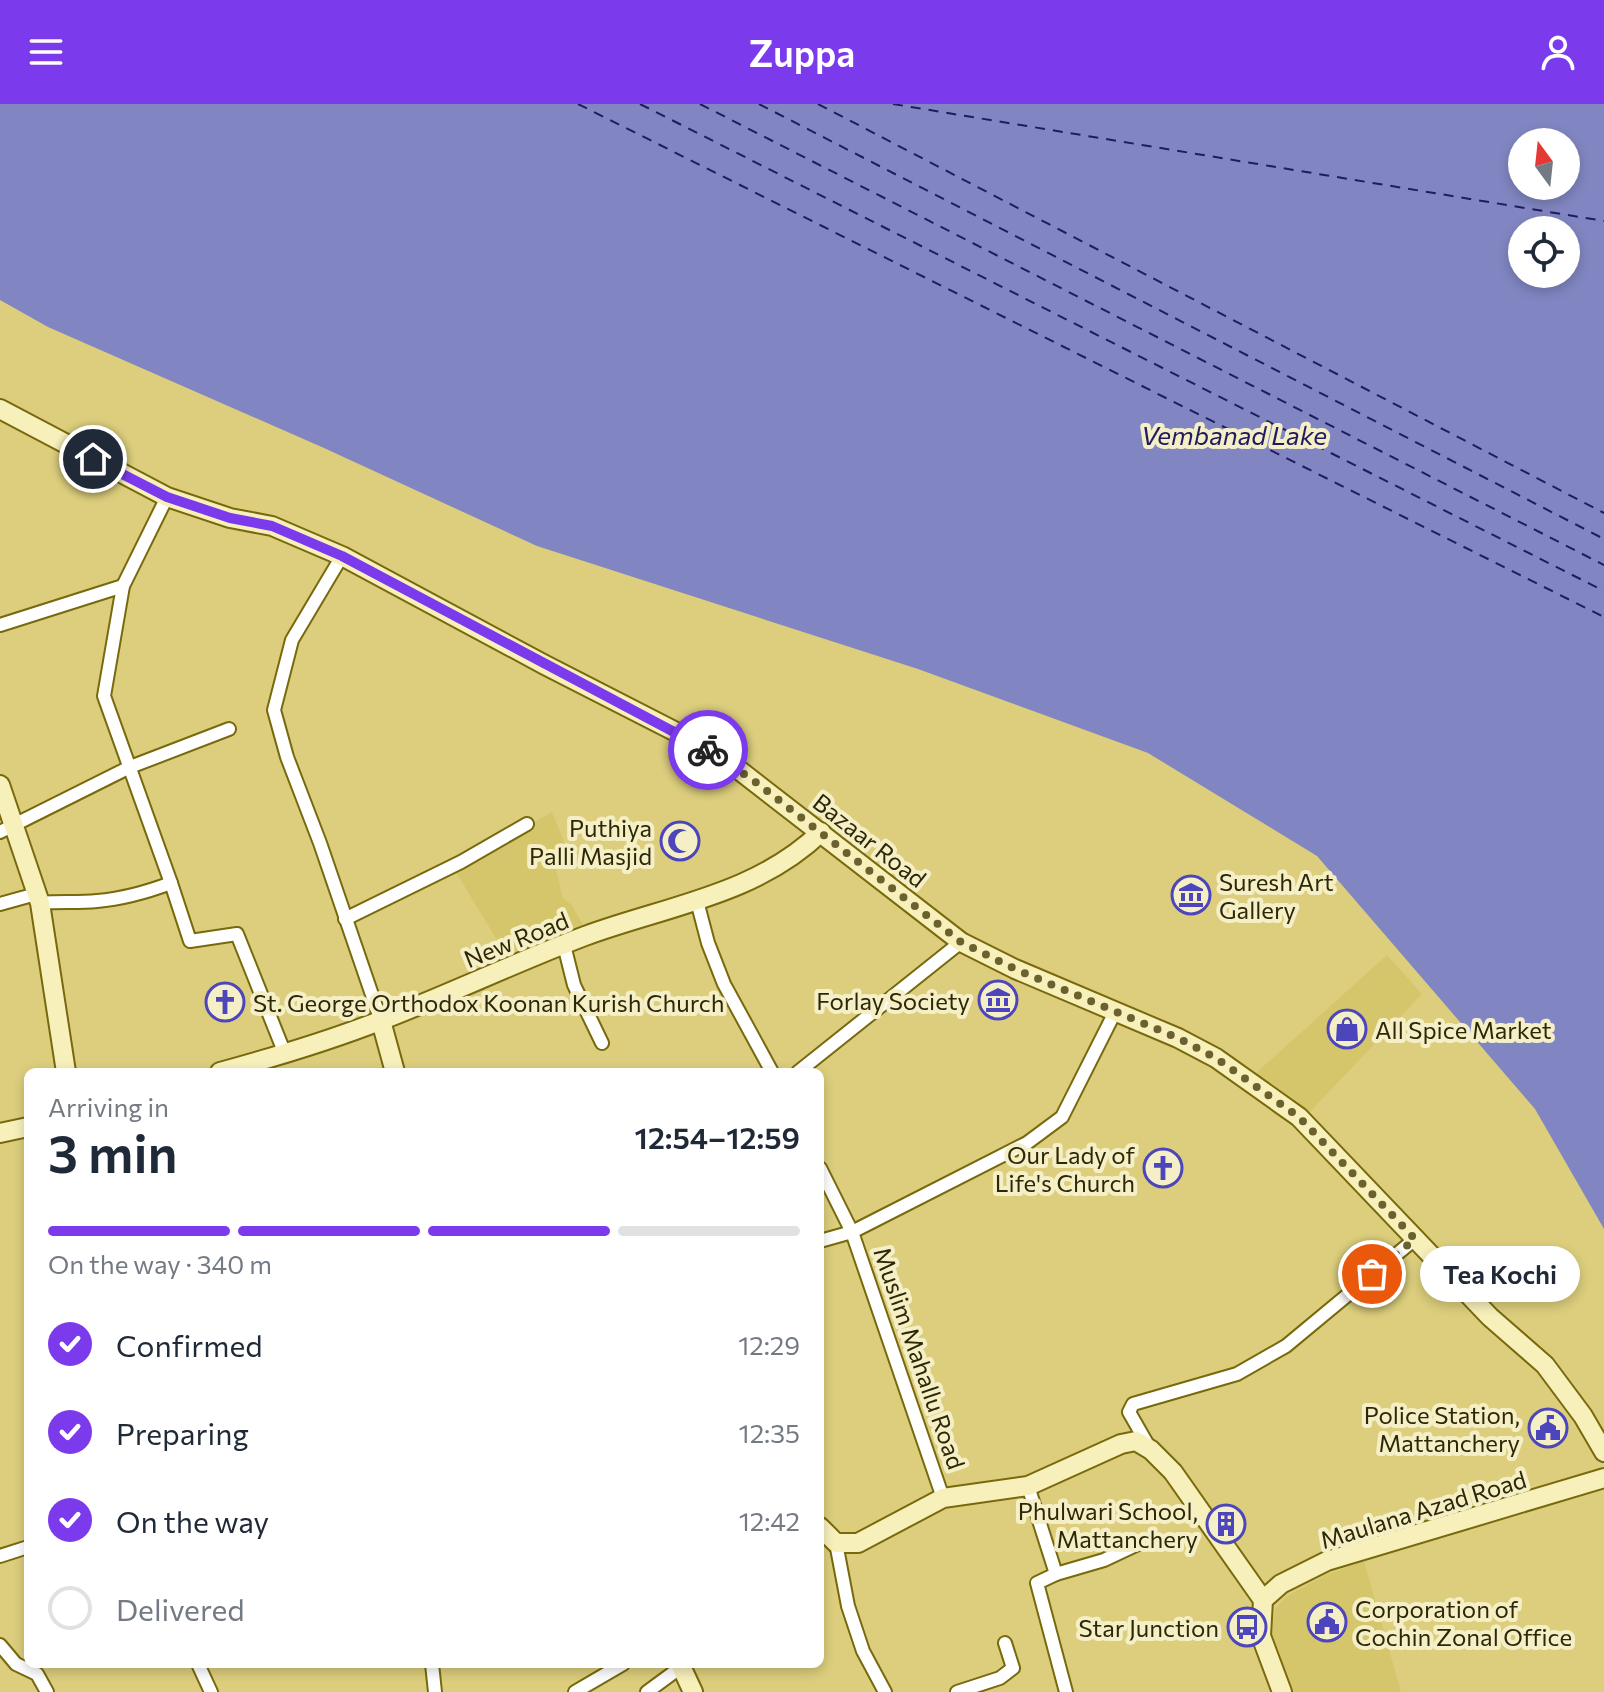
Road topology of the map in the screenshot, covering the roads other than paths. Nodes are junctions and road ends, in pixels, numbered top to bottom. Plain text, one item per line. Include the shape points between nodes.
1 (0, 409) edge
2 (167, 497) junction
3 (342, 556) junction
4 (123, 586) junction
5 (0, 625) edge
6 (229, 729) dead end
7 (130, 767) junction
8 (0, 785) edge
9 (527, 824) dead end
10 (8, 829) edge
11 (821, 832) junction
12 (171, 883) junction
13 (38, 899) junction
14 (697, 901) junction
15 (0, 904) edge
16 (345, 919) junction
17 (961, 942) junction
18 (564, 945) junction
19 (1115, 1012) junction
20 (381, 1021) junction
21 (602, 1043) dead end
22 (285, 1054) junction
23 (65, 1068) edge
24 (234, 1068) edge
25 (394, 1068) edge
26 (770, 1068) edge
27 (803, 1068) edge
28 (24, 1128) edge
29 (0, 1133) edge
30 (824, 1176) edge
31 (852, 1232) junction
32 (1415, 1239) junction
33 (824, 1241) edge
34 (1151, 1450) junction
35 (1604, 1452) edge
36 (1604, 1478) edge
37 (1028, 1486) junction
38 (943, 1498) junction
39 (824, 1532) edge
40 (836, 1543) junction
41 (1138, 1544) dead end
42 (24, 1548) edge
43 (0, 1556) edge
44 (1056, 1574) junction
45 (1263, 1600) junction
46 (1005, 1643) dead end
47 (0, 1645) edge
48 (24, 1668) edge
49 (24, 1668) edge
50 (200, 1668) edge
51 (432, 1668) edge
52 (616, 1668) edge
53 (676, 1668) edge
54 (681, 1668) edge
55 (47, 1692) edge
56 (211, 1692) edge
57 (435, 1692) edge
58 (575, 1692) edge
59 (647, 1692) edge
60 (693, 1692) edge
61 (885, 1692) edge
62 (957, 1692) edge
63 (1066, 1692) edge
64 (1282, 1692) edge

1 - 2 street, Bazaar Road
2 - 3 street, Bazaar Road via 272,526
2 - 4 street
3 - 11 street, Bazaar Road via 717,755
3 - 16 street via 292,640 274,710
4 - 5 street
4 - 7 street via 104,696
6 - 7 street
7 - 10 street
7 - 12 street
8 - 10 street
9 - 16 street
10 - 13 street
11 - 14 street, New Road via 770,871
11 - 17 street, Bazaar Road
12 - 13 street via 95,902
12 - 22 street via 190,941 237,934
13 - 15 street
13 - 23 street
14 - 18 street, New Road
14 - 26 street via 724,984
16 - 20 street
17 - 19 street, Bazaar Road
17 - 27 street
18 - 20 street, New Road
18 - 21 street via 574,985
19 - 31 street via 1062,1117 1027,1143
19 - 32 street, Bazaar Road via 1216,1058 1299,1117
20 - 22 street, New Road
20 - 25 street
22 - 24 street, New Road
28 - 29 street
30 - 31 street, Muslim Mahallu Road
31 - 33 street
31 - 38 street, Muslim Mahallu Road
32 - 34 street via 1286,1346 1237,1374 1133,1404 1129,1412
32 - 35 street, Bazaar Road via 1545,1365
34 - 37 street, Muslim Mahallu Road via 1136,1441 1121,1444
34 - 45 street via 1173,1472
36 - 45 street, Maulana Azad Road via 1327,1561 1281,1584
37 - 38 street, Muslim Mahallu Road
37 - 44 street
38 - 40 street via 858,1543
39 - 40 street
40 - 61 street via 848,1606 863,1651
41 - 44 street
42 - 43 street
44 - 63 street via 1037,1583
45 - 64 street via 1261,1636
46 - 62 street via 1013,1668 1000,1678
47 - 48 street
49 - 55 street via 37,1674
50 - 56 street
51 - 57 street
52 - 58 street
53 - 59 street
54 - 60 street

